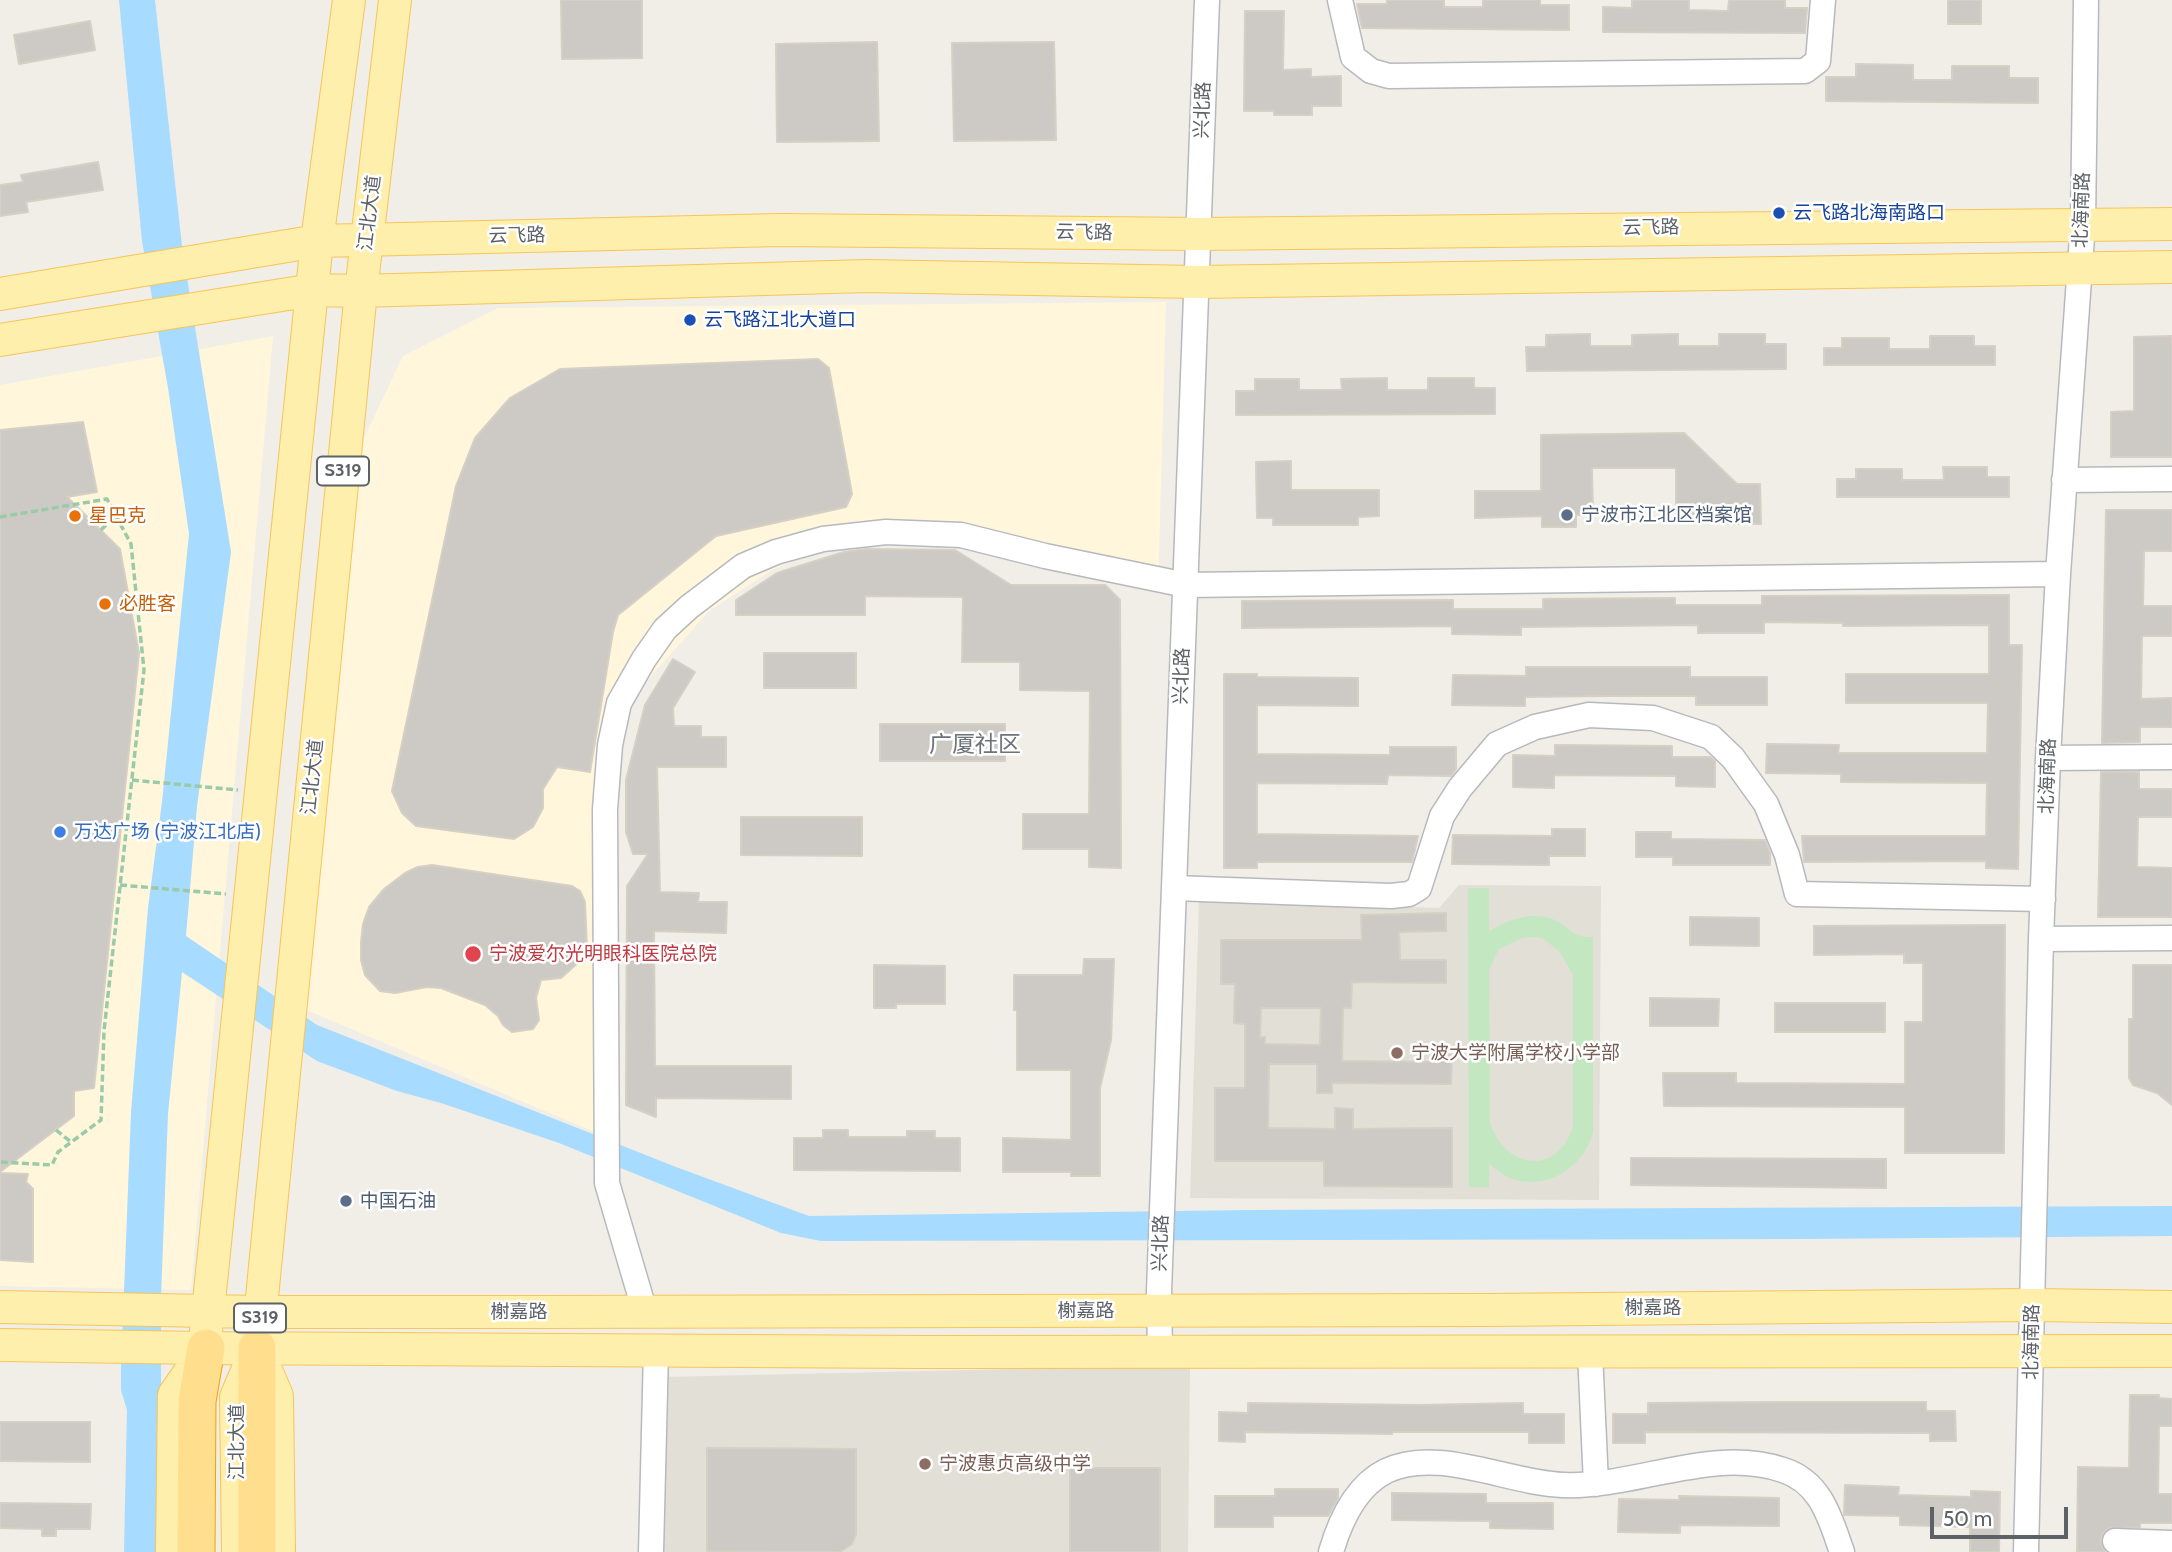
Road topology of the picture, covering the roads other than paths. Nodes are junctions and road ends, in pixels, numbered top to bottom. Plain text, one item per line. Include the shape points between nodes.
1 (349, 0) edge
2 (395, 0) edge
3 (1208, 0) edge
4 (1340, 0) edge
5 (1823, 0) edge
6 (2086, 0) edge
7 (2082, 223) junction
8 (2172, 224) edge
9 (1198, 234) junction
10 (367, 239) junction
11 (317, 241) junction
12 (2172, 267) edge
13 (2079, 268) junction
14 (1197, 282) junction
15 (313, 290) junction
16 (360, 290) junction
17 (0, 294) edge
18 (0, 340) edge
19 (2064, 480) junction
20 (2172, 480) edge
21 (2058, 574) junction
22 (1186, 585) junction
23 (2172, 757) edge
24 (2048, 758) junction
25 (1174, 888) junction
26 (2043, 899) junction
27 (2172, 938) edge
28 (2041, 939) junction
29 (2033, 1297) junction
30 (1159, 1301) junction
31 (0, 1307) edge
32 (2172, 1307) edge
33 (206, 1311) junction
34 (260, 1312) junction
35 (645, 1312) junction
36 (0, 1345) edge
37 (205, 1348) junction
38 (257, 1348) junction
39 (656, 1351) junction
40 (2172, 1351) edge
41 (1160, 1352) junction
42 (1590, 1352) junction
43 (2031, 1352) junction
44 (1596, 1485) junction
45 (2115, 1541) dead end
46 (2172, 1543) edge
47 (172, 1552) edge
48 (196, 1552) edge
49 (217, 1552) edge
50 (238, 1552) edge
51 (257, 1552) edge
52 (279, 1552) edge
53 (651, 1552) edge
54 (1331, 1552) edge
55 (1842, 1552) edge
56 (2026, 1552) edge

1 - 11 main road, 江北大道 / S319
2 - 10 main road, 江北大道 / S319
3 - 9 street, 兴北路
4 - 5 street via 1353,57 1371,71 1389,76 1805,72 1818,61
6 - 7 street, 北海南路
7 - 8 main road, 云飞路
7 - 9 main road, 云飞路
7 - 13 street, 北海南路
9 - 10 main road, 云飞路 via 780,230
9 - 14 street, 兴北路
10 - 11 main road, 云飞路
10 - 16 main road, 江北大道 / S319
11 - 15 main road, 江北大道 / S319
11 - 17 main road, 云飞路
12 - 13 main road
13 - 14 main road
13 - 19 street, 北海南路
14 - 16 main road via 866,276
14 - 22 street, 兴北路
15 - 16 main road
15 - 18 main road
15 - 33 main road, 江北大道 / S319 via 239,904 234,1051
16 - 34 main road, 江北大道 / S319
19 - 20 street
19 - 21 street, 北海南路
21 - 22 street
21 - 24 street, 北海南路
22 - 25 street, 兴北路
22 - 35 street via 961,535 886,532 823,539 743,566 665,629 619,703 605,809 607,1183
23 - 24 street
24 - 26 street, 北海南路
25 - 26 street via 1409,894 1419,888 1442,816 1497,744 1535,727 1589,715 1653,718 1711,737 1733,758 1766,804 1797,894
25 - 30 street, 兴北路
26 - 28 street, 北海南路
27 - 28 street
28 - 29 street, 北海南路
29 - 30 main road, 榭嘉路
29 - 32 main road, 榭嘉路
29 - 43 street, 北海南路
30 - 35 main road, 榭嘉路
30 - 41 street, 兴北路
31 - 33 main road, 榭嘉路
33 - 34 main road, 榭嘉路
33 - 37 main road, 江北大道 / S319
34 - 35 main road, 榭嘉路
34 - 38 main road, 江北大道 / S319
36 - 37 main road, 榭嘉路
37 - 38 main road, 榭嘉路
37 - 47 main road via 174,1395
37 - 48 highway via 197,1401
37 - 49 main road, 江北大道 via 215,1395
38 - 39 main road, 榭嘉路
38 - 50 main road, 江北大道 / S319 via 236,1397
38 - 51 highway
38 - 52 main road via 277,1396
39 - 41 main road, 榭嘉路
39 - 53 street
40 - 43 main road, 榭嘉路
41 - 42 main road, 榭嘉路
42 - 43 main road, 榭嘉路
42 - 44 street
43 - 56 street, 北海南路
44 - 54 street via 1562,1485 1451,1463 1410,1463 1385,1472 1357,1495 1337,1530
44 - 55 street via 1710,1464 1753,1463 1785,1470 1810,1483
45 - 46 street

